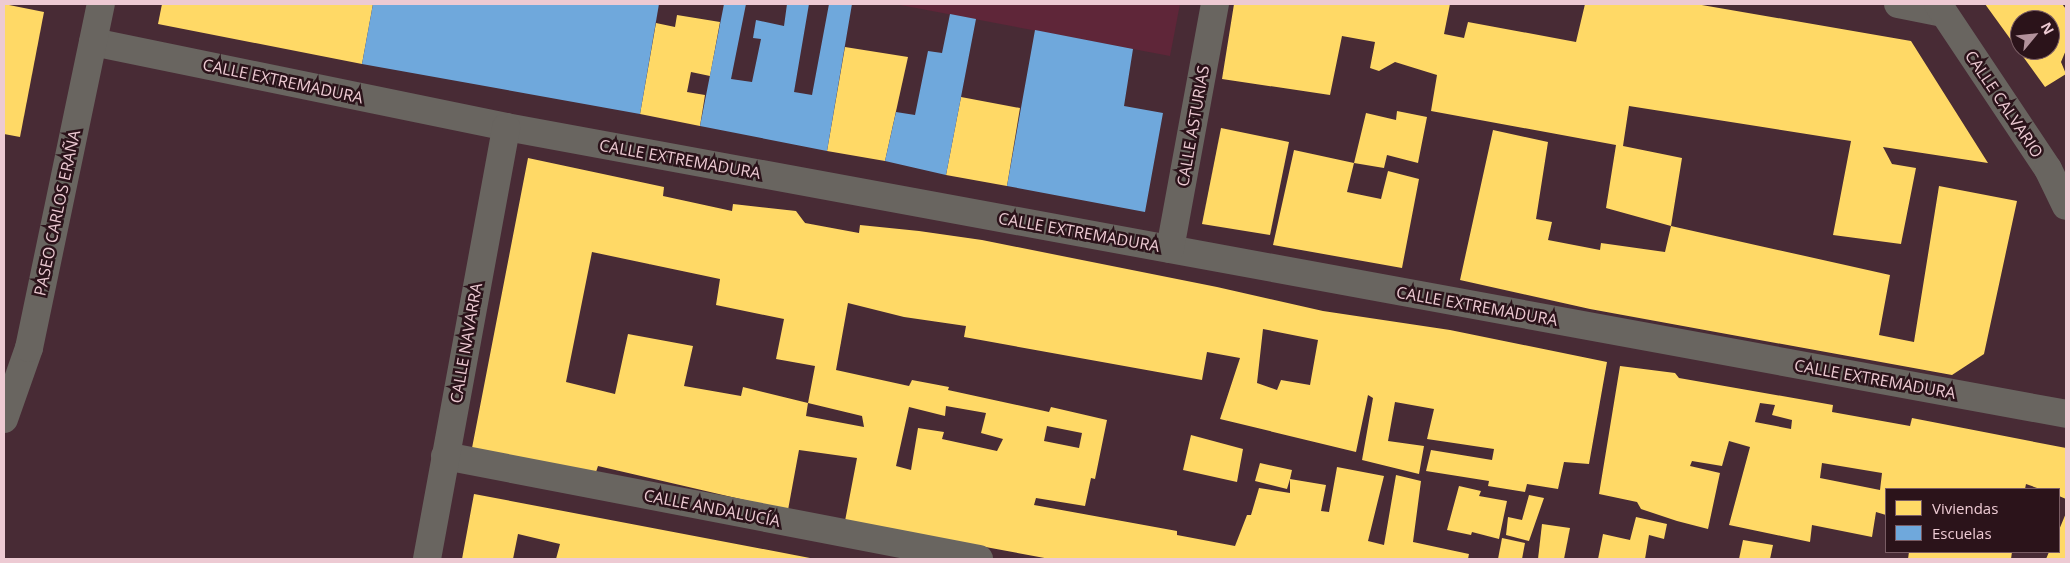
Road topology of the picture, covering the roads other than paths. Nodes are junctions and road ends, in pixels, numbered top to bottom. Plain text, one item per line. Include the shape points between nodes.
1 (100, 4) edge
2 (1215, 4) edge
3 (1898, 4) edge
4 (1941, 8) edge
5 (93, 42) junction
6 (506, 126) junction
7 (2066, 206) edge
8 (1170, 249) junction
9 (14, 358) edge
10 (2066, 414) edge
11 (4, 419) edge
12 (445, 456) junction
13 (426, 559) edge
14 (979, 559) edge

1 - 5 street, PASEO CARLOS ERAÑA
2 - 8 street, CALLE ASTURIAS
3 - 4 street
4 - 7 street, CALLE CALVARIO via 2048,169
5 - 6 street, CALLE EXTREMADURA
5 - 9 street, PASEO CARLOS ERAÑA
6 - 8 street, CALLE EXTREMADURA
6 - 12 street, CALLE NAVARRA
8 - 10 street, CALLE EXTREMADURA
9 - 11 street, PASEO CARLOS ERAÑA
12 - 13 street, CALLE NAVARRA
12 - 14 street, CALLE ANDALUCÍA

